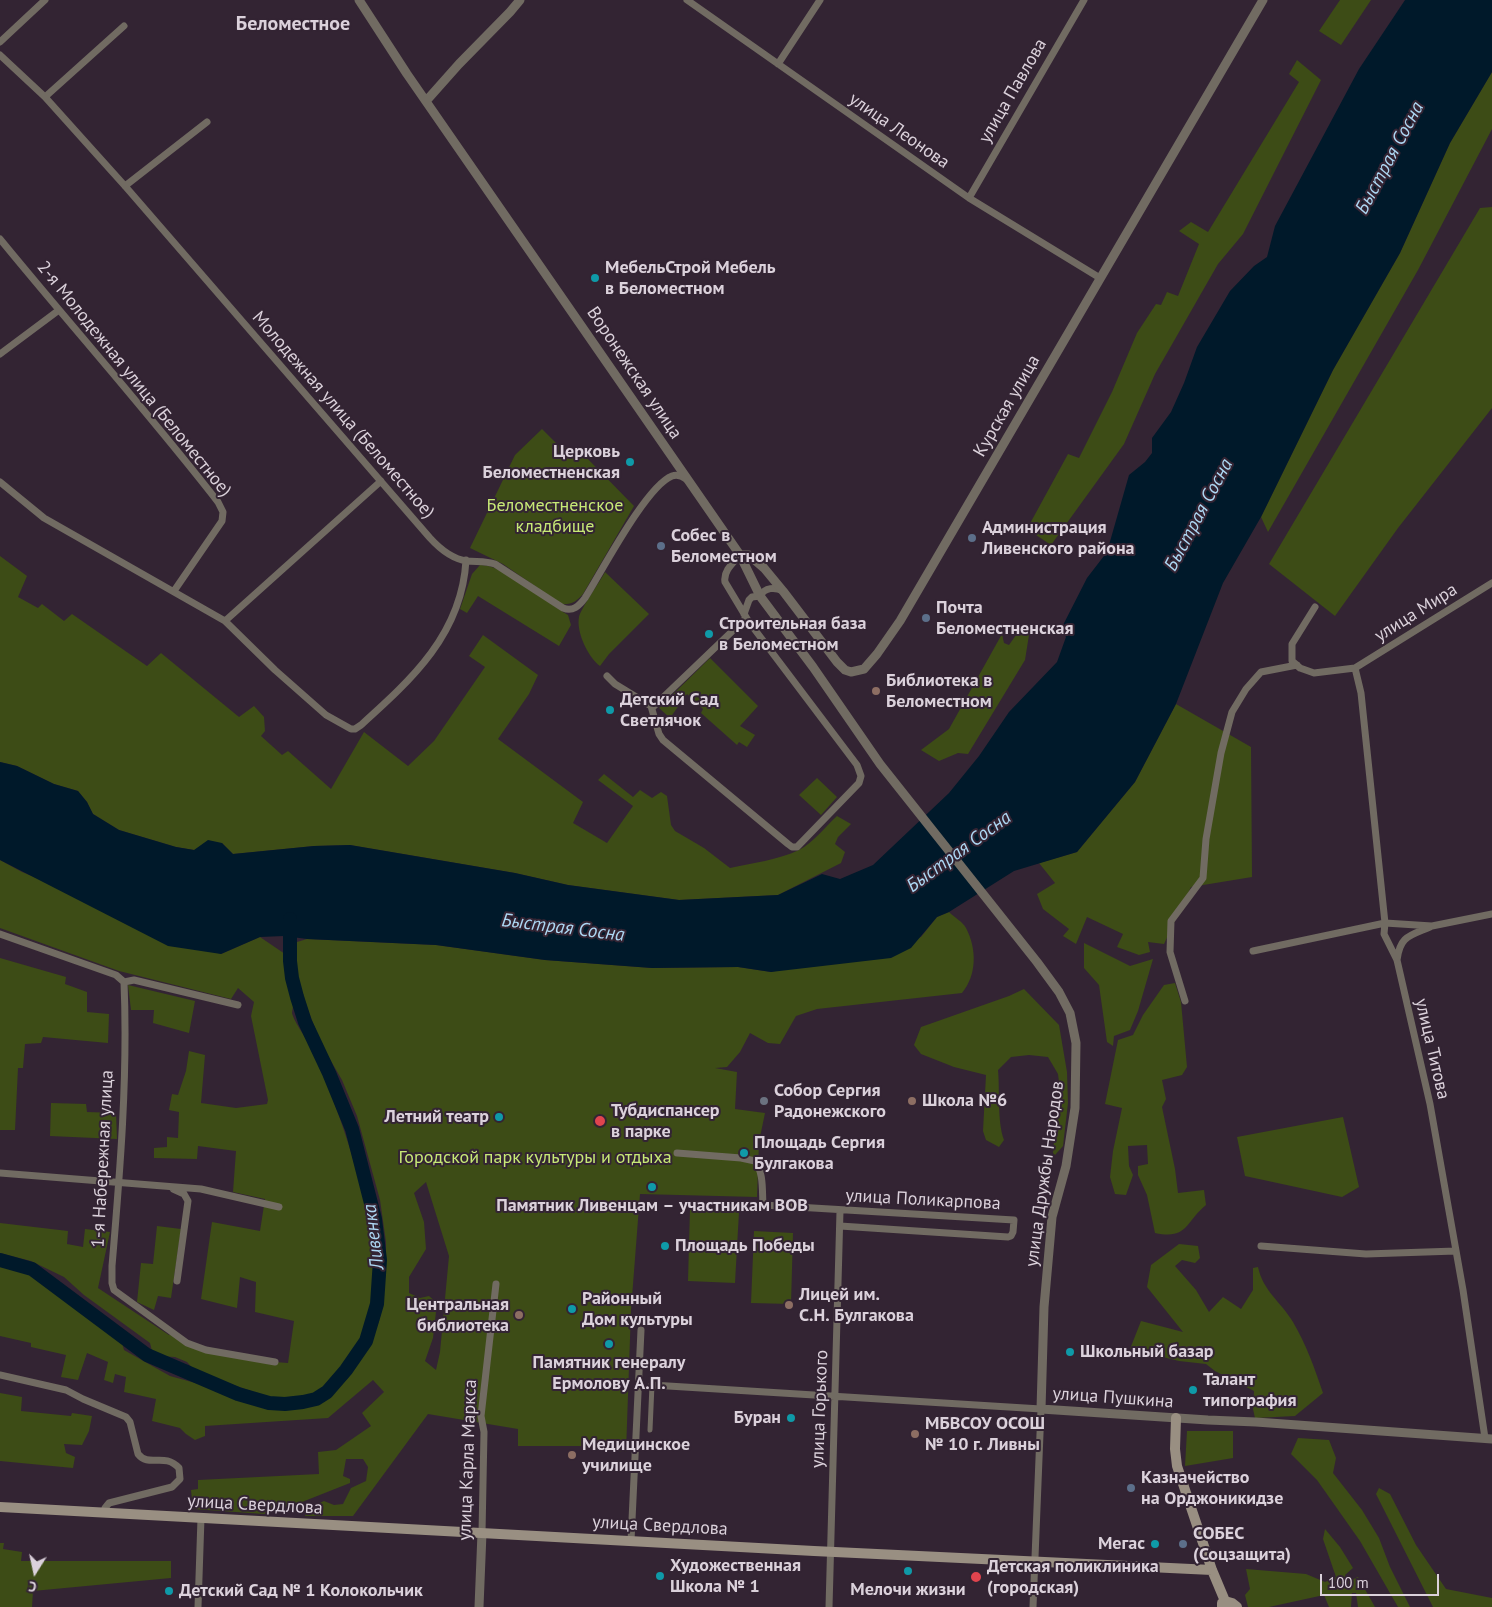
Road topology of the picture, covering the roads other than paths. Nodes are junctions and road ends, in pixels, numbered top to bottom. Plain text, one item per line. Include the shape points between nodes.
1 (45, 0) edge
2 (359, 0) edge
3 (520, 0) edge
4 (687, 0) edge
5 (820, 0) edge
6 (1084, 0) edge
7 (1263, 0) edge
8 (124, 26) dead end
9 (0, 42) edge
10 (0, 55) edge
11 (778, 64) junction
12 (45, 97) junction
13 (427, 100) junction
14 (206, 122) dead end
15 (125, 186) junction
16 (969, 198) junction
17 (0, 239) edge
18 (1100, 278) junction
19 (58, 310) junction
20 (0, 354) edge
21 (686, 479) junction
22 (381, 481) junction
23 (0, 482) edge
24 (740, 555) junction
25 (466, 560) junction
26 (1492, 583) edge
27 (174, 591) junction
28 (783, 592) junction
29 (760, 596) junction
30 (1315, 607) dead end
31 (745, 616) junction
32 (225, 621) junction
33 (1297, 665) junction
34 (1355, 668) junction
35 (606, 676) dead end
36 (652, 708) junction
37 (880, 764) joint
38 (1492, 914) edge
39 (1385, 923) junction
40 (1432, 926) junction
41 (0, 934) edge
42 (1253, 950) dead end
43 (1397, 960) junction
44 (124, 982) junction
45 (1185, 1001) dead end
46 (238, 1005) dead end
47 (677, 1153) dead end
48 (0, 1173) edge
49 (118, 1181) junction
50 (166, 1185) junction
51 (279, 1207) dead end
52 (840, 1211) junction
53 (840, 1226) junction
54 (1261, 1246) dead end
55 (1456, 1250) junction
56 (177, 1281) dead end
57 (496, 1284) dead end
58 (641, 1330) dead end
59 (275, 1362) dead end
60 (0, 1375) edge
61 (652, 1385) joint
62 (835, 1396) junction
63 (1041, 1409) junction
64 (1176, 1418) junction
65 (650, 1430) dead end
66 (1489, 1438) edge
67 (0, 1507) edge
68 (106, 1513) junction
69 (201, 1518) junction
70 (482, 1533) junction
71 (631, 1541) junction
72 (830, 1552) junction
73 (1035, 1562) junction
74 (1212, 1570) junction
75 (1223, 1604) edge
76 (198, 1607) edge
77 (479, 1607) edge
78 (828, 1607) edge
79 (1032, 1607) edge
80 (1237, 1607) edge

1 - 9 street
2 - 13 street, Воронежская улица
3 - 13 street
4 - 11 street, улица Леонова
5 - 11 street
6 - 16 street, улица Павлова
7 - 18 street, Курская улица
8 - 12 street
10 - 12 street, Молодежная улица (Беломестное)
11 - 16 street, улица Леонова
12 - 15 street, Молодежная улица (Беломестное)
13 - 21 street, Воронежская улица
14 - 15 street
15 - 22 street, Молодежная улица (Беломестное)
16 - 18 street, улица Леонова
17 - 19 street, 2-я Молодежная улица (Беломестное)
18 - 28 street, Курская улица via 900,620 867,667 857,672 845,670
19 - 20 street
19 - 27 street, 2-я Молодежная улица (Беломестное) via 168,437 223,512 222,521
21 - 24 street, Воронежская улица
21 - 25 street, Молодежная улица (Беломестное) via 678,475 670,477 653,492 576,608 563,608 496,564
22 - 25 street, Молодежная улица (Беломестное) via 440,548 451,556
22 - 32 street
23 - 27 street via 44,518
24 - 28 street, Курская улица via 748,554 755,558
24 - 29 street, Воронежская улица
24 - 31 street via 726,571 725,578
25 - 32 street via 463,584 451,620 423,665 406,685 355,729 347,728 326,715
26 - 34 street, улица Мира
27 - 32 street
28 - 29 street via 777,588 769,589
29 - 31 street via 751,598
29 - 37 street, Воронежская улица
30 - 33 street via 1292,644 1292,661
31 - 36 street
31 - 36 street via 857,766 861,776 859,783 797,847 788,844 663,740
33 - 34 street via 1314,673
33 - 45 street via 1261,672 1232,712 1221,753 1206,839 1203,878 1171,921 1170,952
34 - 39 street, улица Титова via 1361,693
35 - 36 street
37 - 63 street, улица Дружбы Народов via 1037,962 1068,1007 1074,1027 1076,1089 1066,1166 1052,1217 1044,1307
38 - 40 street
39 - 40 street
39 - 42 street
39 - 43 street, улица Титова via 1384,934
40 - 43 street via 1402,942
41 - 44 street via 116,975
43 - 55 street, улица Титова via 1430,1104
44 - 46 street via 134,980
44 - 49 street, 1-я Набережная улица via 123,1106
47 - 52 street, улица Поликарпова via 755,1161 760,1169 763,1206
48 - 49 street
49 - 50 street
49 - 59 street, 1-я Набережная улица via 112,1266 114,1290 187,1343 206,1350
50 - 51 street via 222,1193
50 - 56 street via 181,1192 188,1201
52 - 53 street, улица Горького
52 - 53 street, улица Поликарпова via 1014,1220 1013,1232 1008,1237
53 - 62 street, улица Горького
54 - 55 street via 1366,1254
55 - 66 street, улица Титова
57 - 70 street, улица Карла Маркса via 481,1416 484,1432
58 - 71 street
60 - 68 street, улица Свердлова via 66,1390 126,1417 141,1457 174,1462 179,1468 180,1479 172,1487 109,1502 105,1507
61 - 62 street, улица Пушкина
61 - 65 street
62 - 63 street, улица Пушкина
62 - 72 street, улица Горького
63 - 64 street, улица Пушкина
63 - 73 street, улица Дружбы Народов
64 - 66 street, улица Пушкина
64 - 74 main road via 1177,1466
67 - 68 main road, улица Свердлова
68 - 69 main road, улица Свердлова
69 - 70 main road, улица Свердлова
69 - 76 street
70 - 71 main road, улица Свердлова
70 - 77 street, улица Карла Маркса
71 - 72 main road, улица Свердлова
72 - 73 main road, улица Свердлова
72 - 78 street, улица Горького
73 - 74 main road, улица Свердлова
73 - 79 street
74 - 75 main road
75 - 80 main road via 1232,1603

